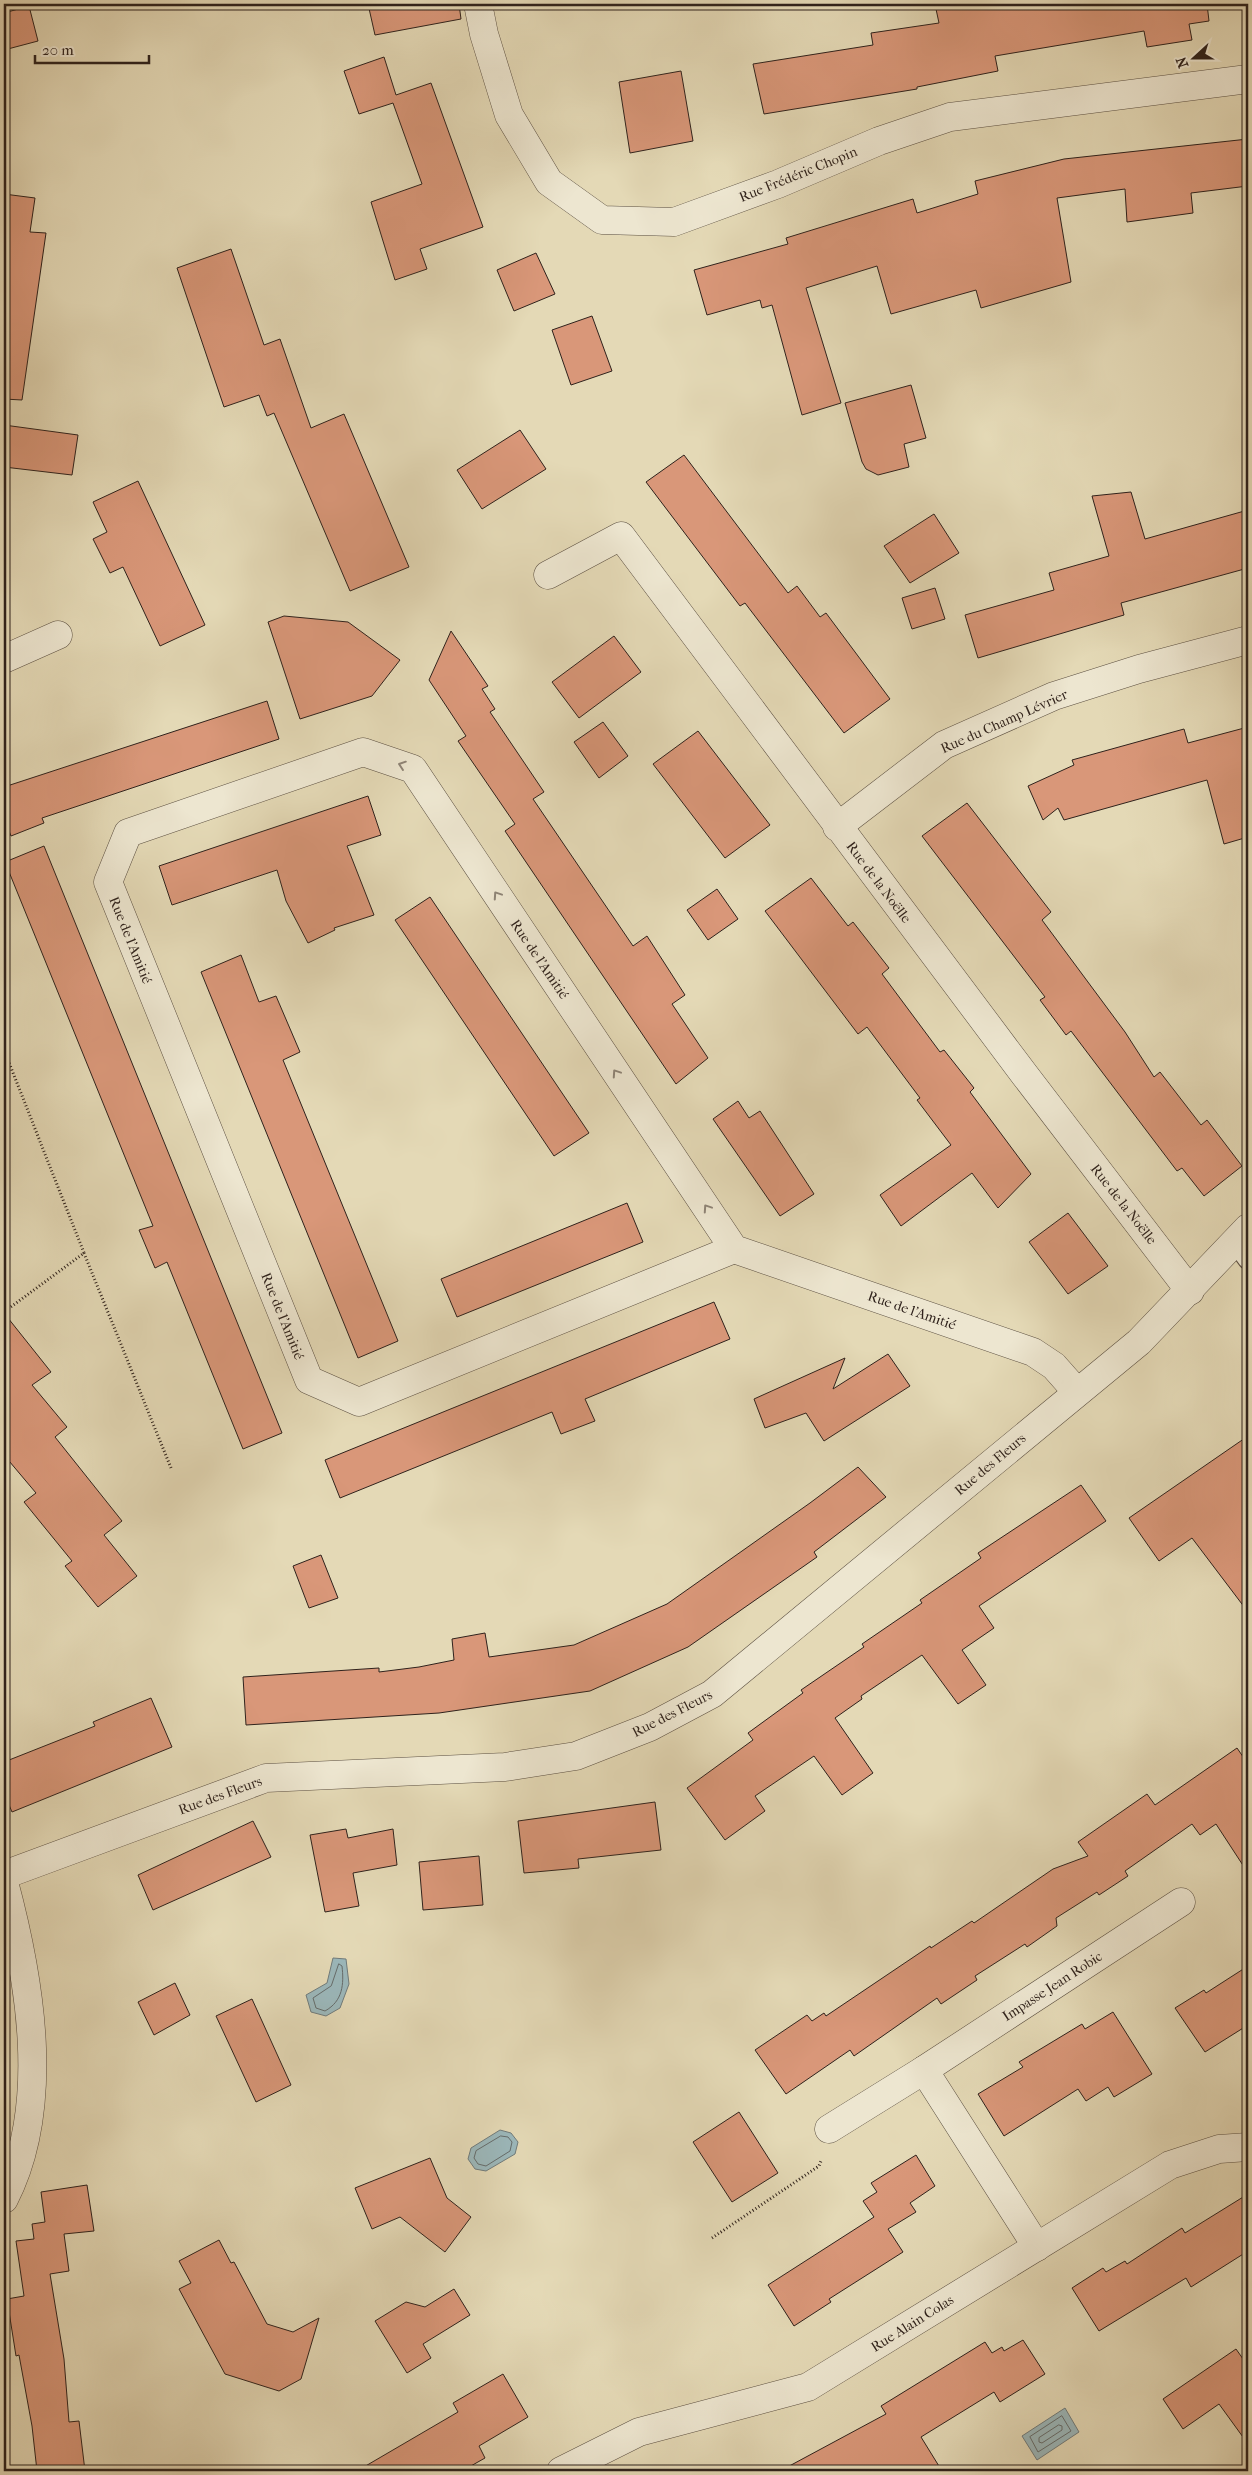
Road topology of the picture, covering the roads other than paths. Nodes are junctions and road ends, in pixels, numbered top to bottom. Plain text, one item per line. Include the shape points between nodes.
1 (478, 4) edge
2 (1248, 79) edge
3 (548, 574) dead end
4 (58, 635) dead end
5 (1248, 640) edge
6 (4, 660) edge
7 (837, 827) junction
8 (1244, 1243) edge
9 (734, 1249) junction
10 (1190, 1291) junction
11 (1077, 1392) junction
12 (4, 1875) edge
13 (4, 1882) edge
14 (1181, 1902) dead end
15 (924, 2070) junction
16 (829, 2129) road end
17 (1248, 2147) edge
18 (4, 2199) edge
19 (1037, 2247) junction
20 (561, 2471) edge

1 - 2 street, Rue Frédéric Chopin via 509,115 549,182 602,220 674,222 778,184 879,141 950,117
3 - 7 street, Rue de la Noëlle via 620,536
4 - 6 street
5 - 7 street, Rue du Champ Lévrier via 1054,696 963,736 944,745
7 - 10 street, Rue de la Noëlle
8 - 10 street, Rue des Fleurs
9 -> 9 street, Rue de l'Amitié via 413,769 363,752 128,833 108,882 308,1380 359,1402
9 - 11 street, Rue de l'Amitié via 1033,1352 1054,1366
10 - 11 street, Rue des Fleurs via 1139,1342
11 - 12 street, Rue des Fleurs via 712,1694 650,1727 576,1756 505,1767 266,1778
13 - 18 street via 29,2003 32,2099 16,2175
14 - 15 street, Impasse Jean Robic
15 - 16 street, Impasse Jean Robic
15 - 19 street
17 - 19 street, Rue Alain Colas via 1219,2149 1170,2165
19 - 20 street, Rue Alain Colas via 808,2387 639,2432

